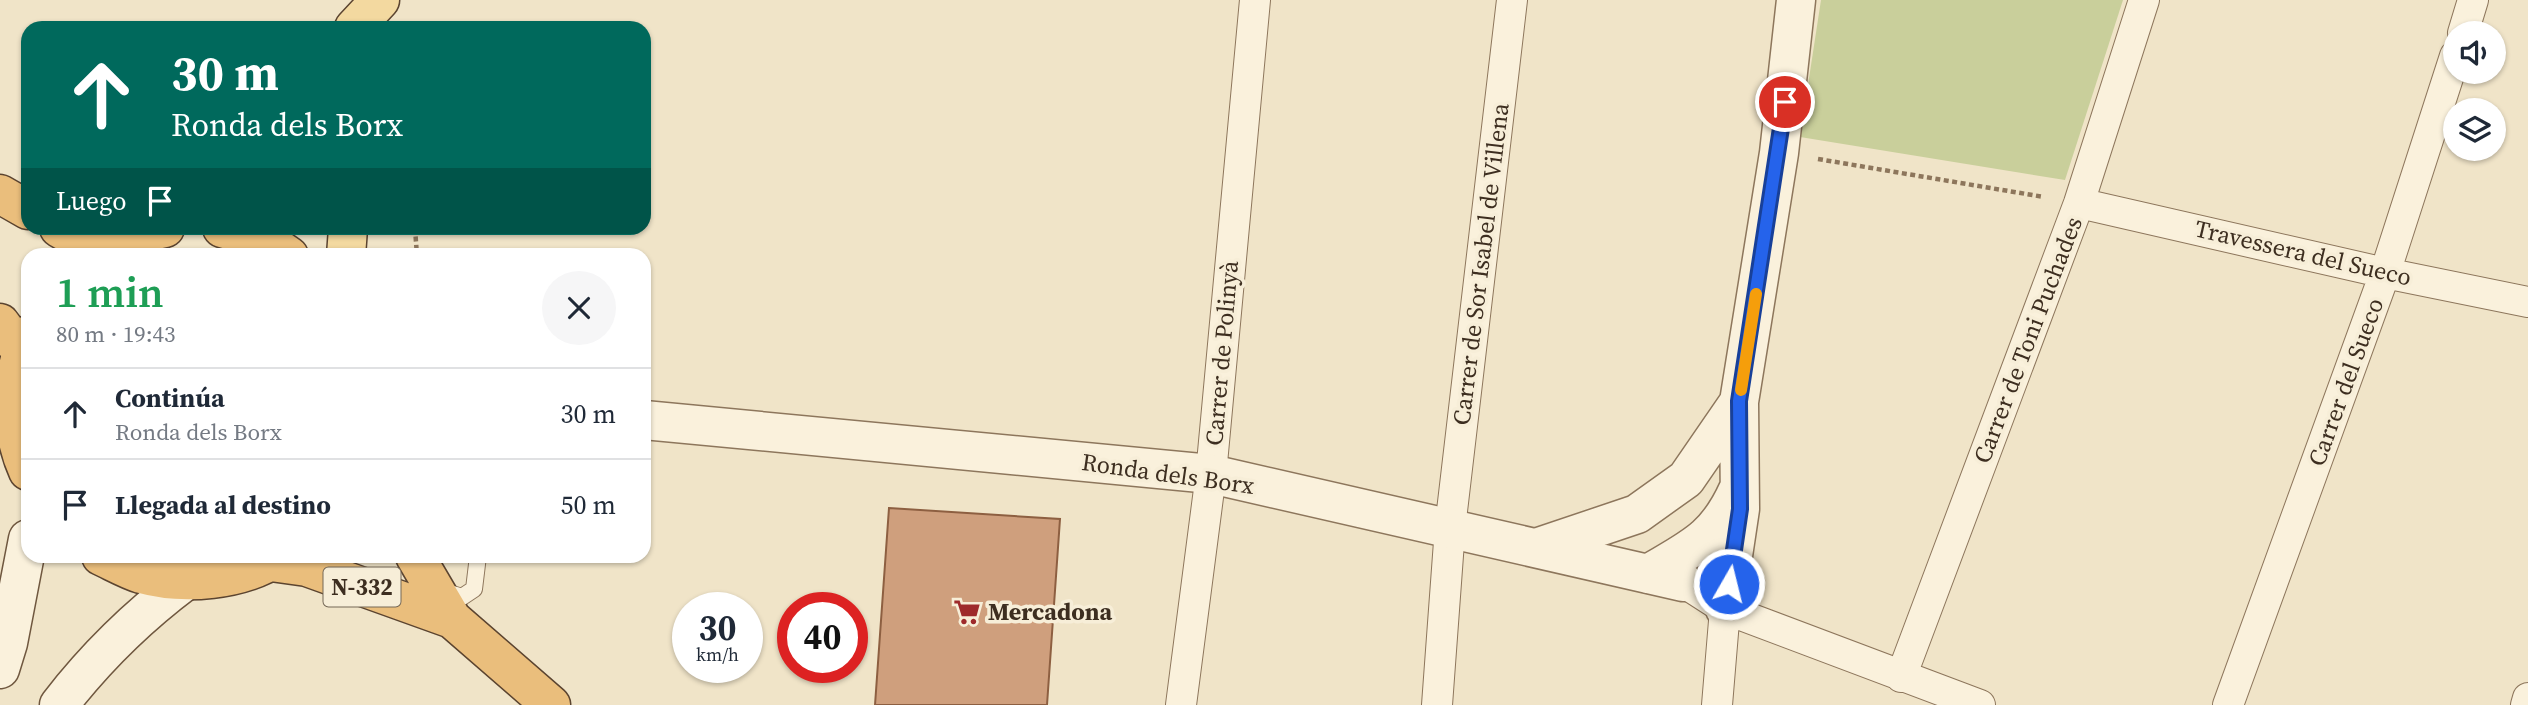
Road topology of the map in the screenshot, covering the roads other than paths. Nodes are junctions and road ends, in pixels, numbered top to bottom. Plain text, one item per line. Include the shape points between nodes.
1 (380, 0) edge
2 (390, 0) edge
3 (1255, 0) edge
4 (1512, 0) edge
5 (1796, 0) edge
6 (2144, 0) edge
7 (2473, 0) edge
8 (360, 21) edge
9 (386, 21) edge
10 (2467, 21) edge
11 (2446, 84) edge
12 (0, 194) edge
13 (2079, 203) junction
14 (21, 206) edge
15 (69, 235) edge
16 (134, 235) edge
17 (246, 235) edge
18 (89, 248) edge
19 (107, 248) edge
20 (278, 248) edge
21 (2385, 272) junction
22 (2528, 302) edge
23 (13, 345) edge
24 (1739, 401) junction
25 (651, 422) edge
26 (21, 456) edge
27 (1211, 474) junction
28 (1740, 485) junction
29 (1450, 528) junction
30 (1536, 548) junction
31 (23, 563) edge
32 (117, 563) edge
33 (265, 563) edge
34 (291, 563) edge
35 (477, 563) edge
36 (1665, 578) junction
37 (184, 581) junction
38 (433, 588) edge
39 (1725, 609) junction
40 (0, 669) edge
41 (1901, 677) junction
42 (2528, 698) edge
43 (59, 705) edge
44 (551, 705) edge
45 (1181, 705) edge
46 (1437, 705) edge
47 (1717, 705) edge
48 (1978, 705) edge
49 (2228, 705) edge
50 (2526, 705) edge

1 - 8 main road
2 - 9 main road
3 - 27 street, Carrer de Polinyà
4 - 29 street, Carrer de Sor Isabel de Villena
5 - 24 street via 1779,153
6 - 13 street, Carrer de Toni Puchades
7 - 10 street
11 - 21 street, Carrer del Sueco
12 - 14 highway
13 - 21 street, Travessera del Sueco
13 - 41 street, Carrer de Toni Puchades
15 - 18 highway
16 - 19 highway
17 - 20 highway
21 - 22 street, Travessera del Sueco
21 - 49 street, Carrer del Sueco
23 - 26 highway via 13,409
24 - 28 street
24 - 30 street via 1686,479 1637,514
25 - 27 street, Ronda dels Borx
27 - 29 street, Ronda dels Borx
27 - 45 street, Carrer de Polinyà
28 - 36 street via 1728,513
28 - 39 street
29 - 30 street, Ronda dels Borx
29 - 46 street, Carrer de Sor Isabel de Villena
30 - 36 street, Ronda dels Borx
31 - 40 street
32 - 37 highway, N-332 via 141,574
33 - 37 highway, N-332 via 229,577
34 - 38 highway, N-332
35 - 38 lane via 474,589 462,597
36 - 39 street
37 - 43 street via 142,613
38 - 44 highway, N-332
39 - 41 street
39 - 47 street
41 - 48 street
42 - 50 street

